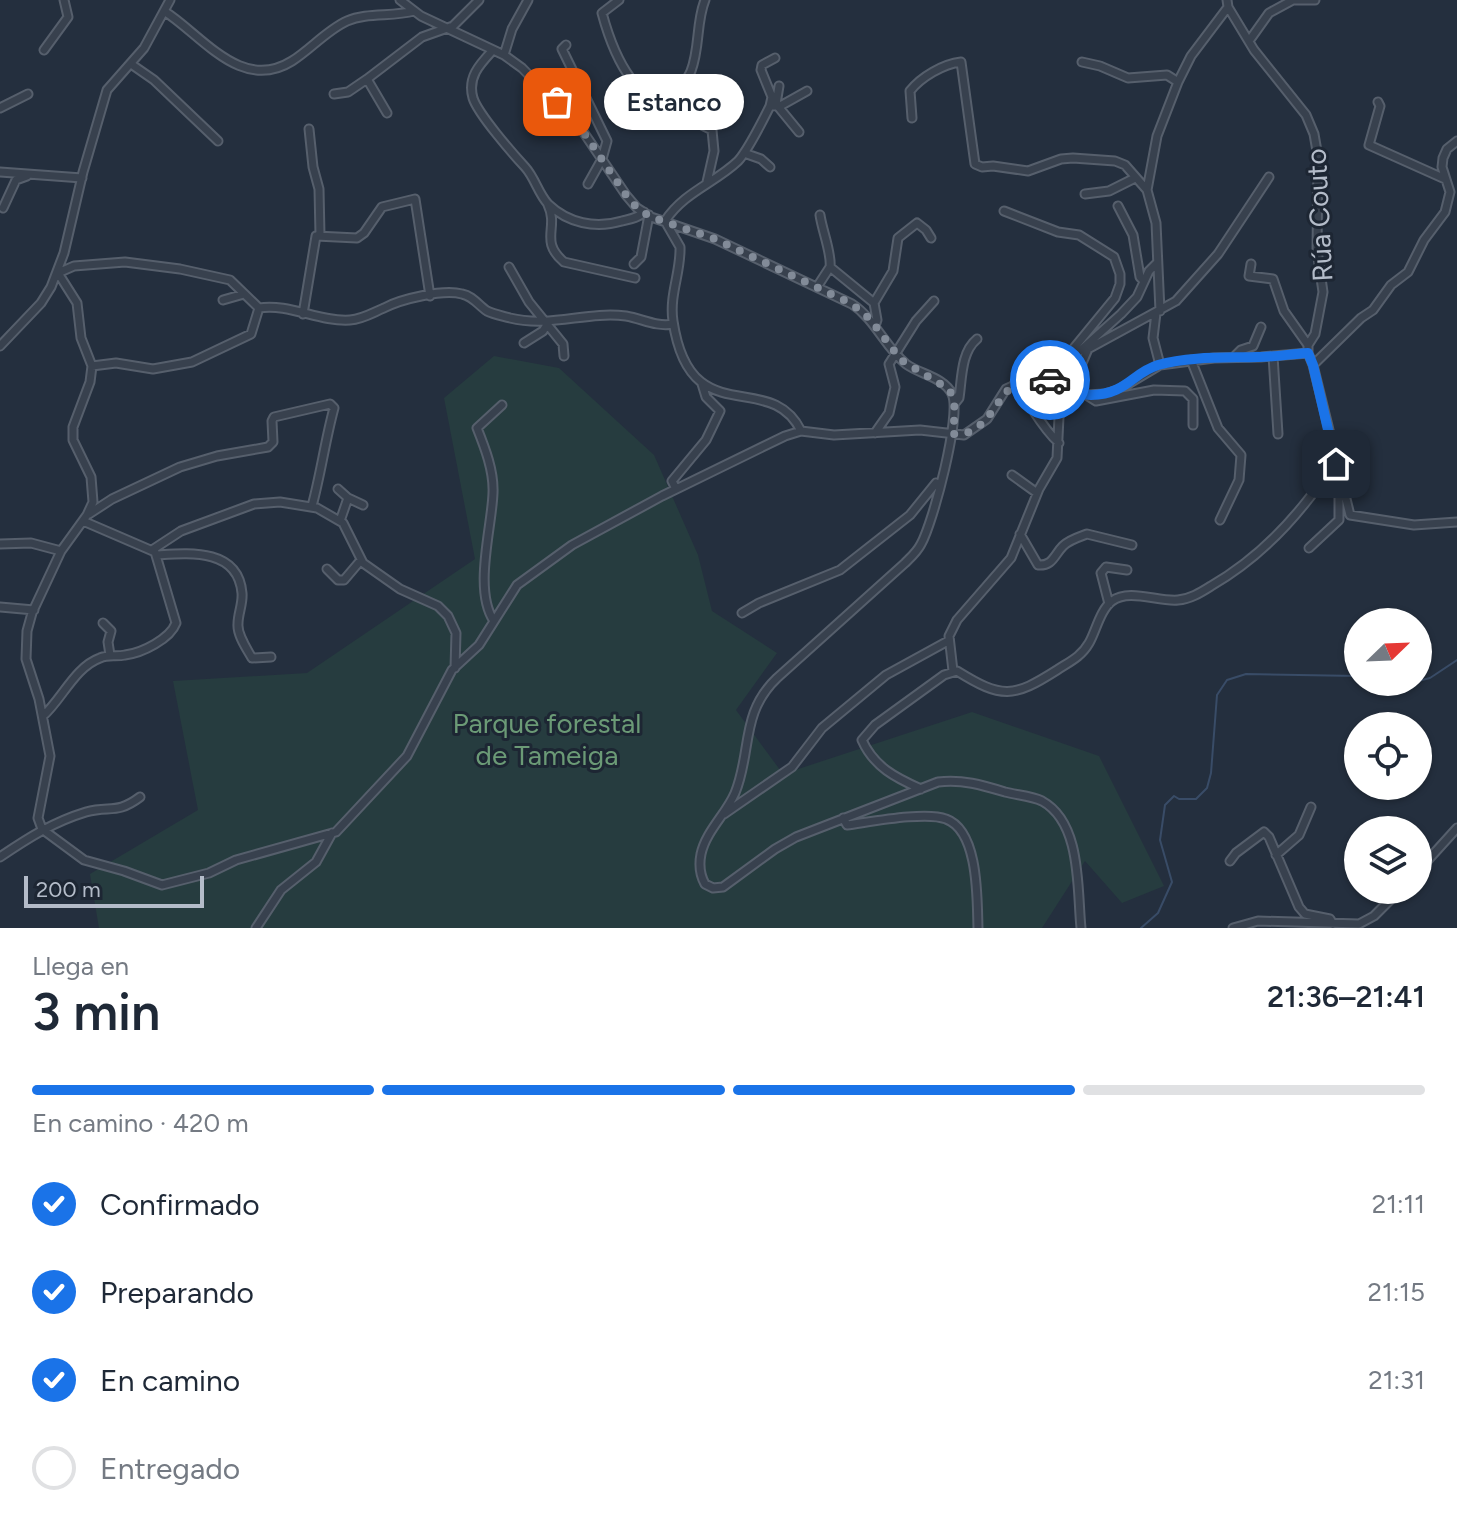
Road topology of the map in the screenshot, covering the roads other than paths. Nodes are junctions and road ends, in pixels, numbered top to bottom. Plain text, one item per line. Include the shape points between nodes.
1 (64, 0) edge
2 (170, 0) edge
3 (400, 0) edge
4 (479, 0) edge
5 (528, 0) edge
6 (619, 0) edge
7 (705, 0) edge
8 (1315, 0) edge
9 (1227, 3) edge
10 (164, 11) junction
11 (414, 11) junction
12 (447, 29) junction
13 (1249, 41) junction
14 (566, 45) dead end
15 (44, 50) dead end
16 (493, 50) junction
17 (504, 55) junction
18 (775, 58) dead end
19 (1082, 62) dead end
20 (131, 64) junction
21 (367, 79) junction
22 (1178, 82) junction
23 (779, 86) dead end
24 (807, 91) dead end
25 (28, 94) dead end
26 (334, 94) dead end
27 (1378, 102) dead end
28 (773, 105) junction
29 (673, 106) junction
30 (0, 108) edge
31 (387, 113) dead end
32 (912, 118) dead end
33 (309, 129) dead end
34 (799, 132) dead end
35 (218, 141) dead end
36 (1457, 141) edge
37 (744, 153) junction
38 (602, 159) junction
39 (770, 167) dead end
40 (0, 172) edge
41 (33, 174) junction
42 (1269, 177) dead end
43 (82, 178) junction
44 (1135, 178) junction
45 (1445, 179) junction
46 (707, 182) junction
47 (588, 184) dead end
48 (1147, 190) junction
49 (1085, 194) dead end
50 (547, 203) junction
51 (1118, 206) dead end
52 (3, 208) dead end
53 (1004, 211) dead end
54 (647, 214) junction
55 (820, 215) dead end
56 (665, 221) junction
57 (320, 235) junction
58 (931, 238) dead end
59 (634, 264) dead end
60 (1156, 264) junction
61 (1251, 264) dead end
62 (509, 267) dead end
63 (830, 267) junction
64 (58, 273) junction
65 (635, 278) dead end
66 (1144, 281) junction
67 (817, 287) junction
68 (244, 294) junction
69 (430, 296) junction
70 (223, 300) dead end
71 (934, 301) dead end
72 (874, 303) junction
73 (259, 308) junction
74 (1158, 310) junction
75 (303, 314) junction
76 (548, 323) junction
77 (1110, 323) junction
78 (673, 324) junction
79 (875, 326) junction
80 (1261, 327) dead end
81 (977, 339) dead end
82 (524, 343) dead end
83 (1095, 343) junction
84 (0, 346) edge
85 (1308, 349) junction
86 (896, 353) junction
87 (1072, 355) junction
88 (564, 356) dead end
89 (1273, 356) junction
90 (1234, 357) junction
91 (1191, 360) junction
92 (1160, 365) junction
93 (1313, 365) junction
94 (92, 366) junction
95 (1146, 371) junction
96 (1042, 377) junction
97 (702, 384) junction
98 (1014, 384) junction
99 (1073, 389) junction
100 (1154, 390) junction
101 (1086, 395) junction
102 (955, 403) junction
103 (502, 405) dead end
104 (1193, 425) dead end
105 (801, 431) junction
106 (875, 433) junction
107 (953, 434) junction
108 (1278, 434) dead end
109 (1059, 443) junction
110 (1336, 464) junction
111 (1012, 475) dead end
112 (1339, 475) junction
113 (941, 476) junction
114 (338, 489) dead end
115 (676, 489) junction
116 (1037, 493) junction
117 (348, 498) junction
118 (363, 505) dead end
119 (312, 506) junction
120 (85, 518) junction
121 (1220, 520) dead end
122 (340, 521) junction
123 (1457, 522) edge
124 (1020, 534) junction
125 (0, 544) edge
126 (1132, 545) dead end
127 (1309, 548) dead end
128 (61, 551) junction
129 (155, 553) junction
130 (361, 560) junction
131 (327, 569) dead end
132 (1127, 570) dead end
133 (1109, 604) junction
134 (0, 607) edge
135 (34, 610) junction
136 (742, 613) dead end
137 (494, 621) junction
138 (103, 623) dead end
139 (948, 641) junction
140 (110, 655) junction
141 (271, 657) dead end
142 (455, 668) junction
143 (953, 671) junction
144 (43, 716) junction
145 (921, 789) junction
146 (140, 797) dead end
147 (1311, 807) dead end
148 (720, 818) junction
149 (843, 818) junction
150 (1457, 828) edge
151 (42, 829) junction
152 (332, 833) junction
153 (1276, 855) junction
154 (1432, 856) edge
155 (0, 857) edge
156 (1230, 861) dead end
157 (1386, 904) edge
158 (1284, 924) edge
159 (1333, 924) junction
160 (256, 928) edge
161 (978, 928) edge
162 (1081, 928) edge
163 (1233, 928) edge

1 - 15 street via 68,17
2 - 10 street
3 - 11 street
4 - 12 street
5 - 17 street
6 - 29 street via 602,13 617,52 640,92
7 - 29 street via 690,74
8 - 13 street via 1293,0 1269,13
9 - 13 street, Rúa Couto
9 - 22 street
10 - 11 street via 218,55 256,69 286,65 348,21
10 - 20 street
11 - 12 street
12 - 16 street
12 - 21 street via 422,37
13 - 85 street, Rúa Couto via 1306,115 1314,134 1323,292
14 - 38 street via 562,49 607,141
16 - 17 street
16 - 50 street via 473,75 473,97
17 - 38 street via 557,102
18 - 28 street via 761,70
19 - 22 street via 1128,78 1167,75
20 - 35 street
20 - 43 street via 107,90
21 - 26 street
21 - 31 street
22 - 48 street via 1157,136
23 - 28 street
24 - 28 street
25 - 30 street
27 - 45 street via 1369,145
28 - 34 street
28 - 37 street
29 - 46 street via 712,130 714,151
32 - 44 street via 910,91 916,83 961,62 975,164 1028,171 1061,159 1115,161
33 - 57 street
36 - 45 street via 1443,158
37 - 39 street
37 - 46 street
38 - 47 street
38 - 54 street via 626,195
40 - 41 street
41 - 43 street
41 - 52 street via 16,180
42 - 74 street via 1218,254 1176,301
43 - 64 street
44 - 48 street
44 - 49 street via 1109,191
45 - 93 street via 1450,192 1445,212 1408,272
46 - 56 street
48 - 60 street via 1156,223
50 - 54 street via 567,218 599,226
50 - 65 street via 553,220 549,241 564,262
51 - 66 street via 1133,235
53 - 87 street via 1079,235 1114,257 1120,274 1115,298
54 - 56 street
54 - 59 street via 641,257
55 - 63 street
56 - 67 street
56 - 78 street via 681,250
57 - 69 street via 357,238 382,207 415,199
57 - 75 street via 314,240
58 - 72 street via 917,223 898,238 893,271
60 - 66 street
60 - 74 street
61 - 85 street via 1249,276 1273,279 1284,311
62 - 76 street
63 - 67 street
63 - 72 street
64 - 68 street via 74,266 147,264 230,280
64 - 84 street via 41,303
64 - 94 street via 77,303 81,338
66 - 77 street via 1137,297
67 - 79 street via 856,306
68 - 70 street
68 - 73 street
69 - 75 street via 359,319
69 - 76 street via 461,293 491,312
71 - 86 street
72 - 79 street
73 - 75 street
73 - 94 street via 251,334 192,362 153,369 116,363
74 - 83 street
74 - 92 street via 1153,338
76 - 78 street via 616,315
76 - 82 street
76 - 88 street via 563,344
77 - 83 street
77 - 87 street
78 - 97 street via 683,363
79 - 86 street
80 - 90 street via 1253,346
81 - 102 street via 966,355
83 - 99 street
85 - 89 street
85 - 93 street
86 - 102 street via 947,386
86 - 106 street via 889,364 895,387 889,413
87 - 96 street
89 - 90 street
89 - 108 street
90 - 91 street
91 - 92 street
91 - 121 street via 1218,428 1241,455 1239,480
92 - 95 street
93 - 110 street
94 - 120 street via 73,427 93,489
95 - 100 street
95 - 101 street via 1118,390
96 - 98 street
96 - 99 street
97 - 105 street via 775,403
97 - 115 street via 720,411 706,440 672,481
98 - 107 street via 970,433
98 - 109 street
99 - 101 street
99 - 109 street via 1059,417
100 - 101 street via 1096,401
100 - 104 street via 1191,394
102 - 107 street
103 - 137 street via 477,428 493,485 485,559 488,609
105 - 106 street
105 - 115 street
106 - 107 street
107 - 113 street
109 - 116 street via 1053,468
110 - 112 street
110 - 133 street via 1265,547 1221,581 1182,600 1130,596
111 - 116 street
112 - 123 street via 1347,510 1357,517 1414,525
112 - 127 street via 1339,520
113 - 136 street via 910,515 840,570
113 - 148 street via 916,552 761,696 749,725 737,786
114 - 117 street
115 - 137 street via 572,545 517,585
116 - 124 street
117 - 118 street
117 - 122 street
119 - 120 street via 332,405 277,416 268,447 180,467
119 - 122 street
119 - 129 street via 254,504 181,531
120 - 128 street
120 - 129 street
122 - 130 street
124 - 126 street via 1038,565 1052,562 1063,546 1087,534
124 - 139 street via 1011,558 957,620
125 - 128 street via 31,543
128 - 135 street
129 - 140 street via 175,627 137,652
129 - 141 street via 204,554 225,563 240,585 237,626 248,651 252,658
130 - 131 street via 344,580
130 - 142 street via 448,616 456,633
132 - 133 street via 1103,569
133 - 143 street via 1080,655 1024,690 991,690
134 - 135 street
135 - 144 street via 26,659
137 - 142 street
138 - 140 street via 111,631
139 - 143 street
139 - 148 street via 886,675 822,728 792,767
140 - 144 street via 84,669
142 - 152 street via 407,756
143 - 145 street via 875,725 862,740 890,775
144 - 151 street via 50,756 38,818
145 - 149 street
145 - 162 street via 957,780 1042,801 1058,815 1070,841
146 - 151 street via 124,807 87,812
147 - 153 street via 1299,835
148 - 149 street via 701,857 702,880 713,888 728,884 796,837
149 - 161 street via 847,825 934,817 955,824 972,853
150 - 154 street
151 - 152 street via 84,860 162,885
151 - 155 street
152 - 160 street via 316,862 281,890
153 - 156 street via 1264,832
153 - 159 street via 1305,914
157 - 159 street via 1369,920
158 - 159 street
158 - 163 street via 1252,922

